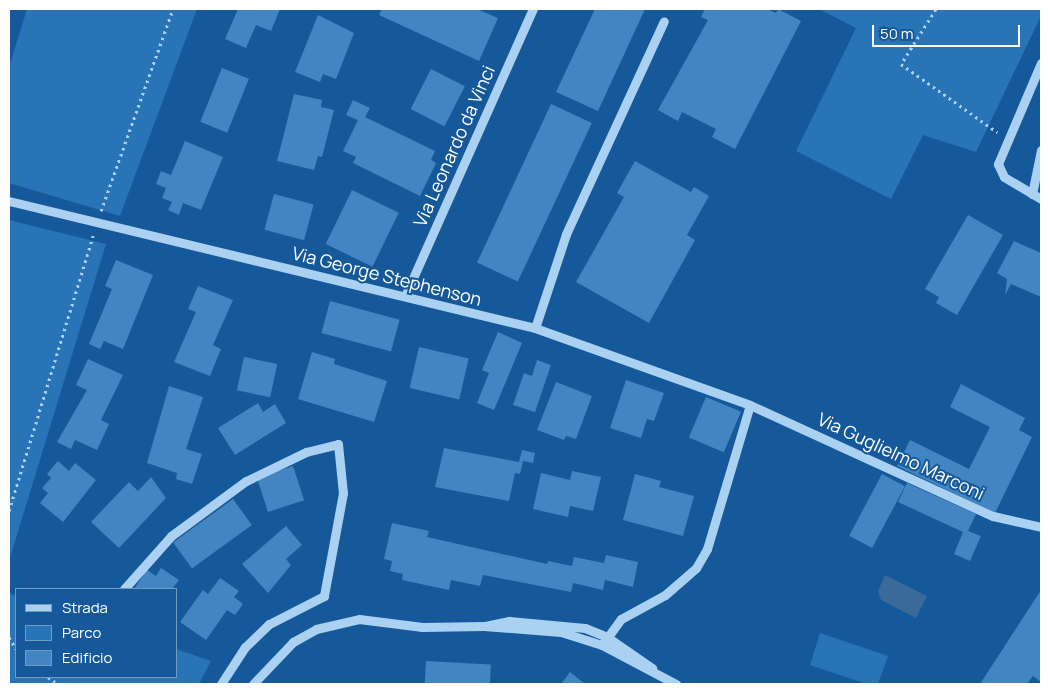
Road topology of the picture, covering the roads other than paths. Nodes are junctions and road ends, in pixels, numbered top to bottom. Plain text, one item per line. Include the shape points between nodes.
1 (534, 9) edge
2 (664, 21) dead end
3 (1041, 63) edge
4 (1041, 150) edge
5 (1032, 194) junction
6 (1041, 199) edge
7 (9, 201) edge
8 (405, 296) junction
9 (535, 328) junction
10 (750, 405) junction
11 (1041, 527) edge
12 (125, 588) edge
13 (484, 626) junction
14 (607, 637) junction
15 (602, 645) junction
16 (666, 678) junction
17 (220, 684) edge
18 (253, 684) edge
19 (676, 684) edge

1 - 8 street, Via Leonardo da Vinci
2 - 9 street via 566,234
3 - 5 street via 998,164 1004,177
4 - 5 street
5 - 6 street
7 - 8 street, Via George Stephenson
8 - 9 street, Via George Stephenson
9 - 10 street, Via George Stephenson
10 - 11 street, Via Guglielmo Marconi via 993,516
10 - 14 street via 707,549 696,568 665,594 621,619
12 - 17 street via 171,536 246,481 306,452 338,444 343,492 324,596 268,624 245,647
13 - 14 street via 509,621 563,623
13 - 15 street via 561,632
13 - 18 street via 422,627 359,619 339,621 292,642
14 - 15 street
14 - 16 street
15 - 16 street
16 - 19 street

